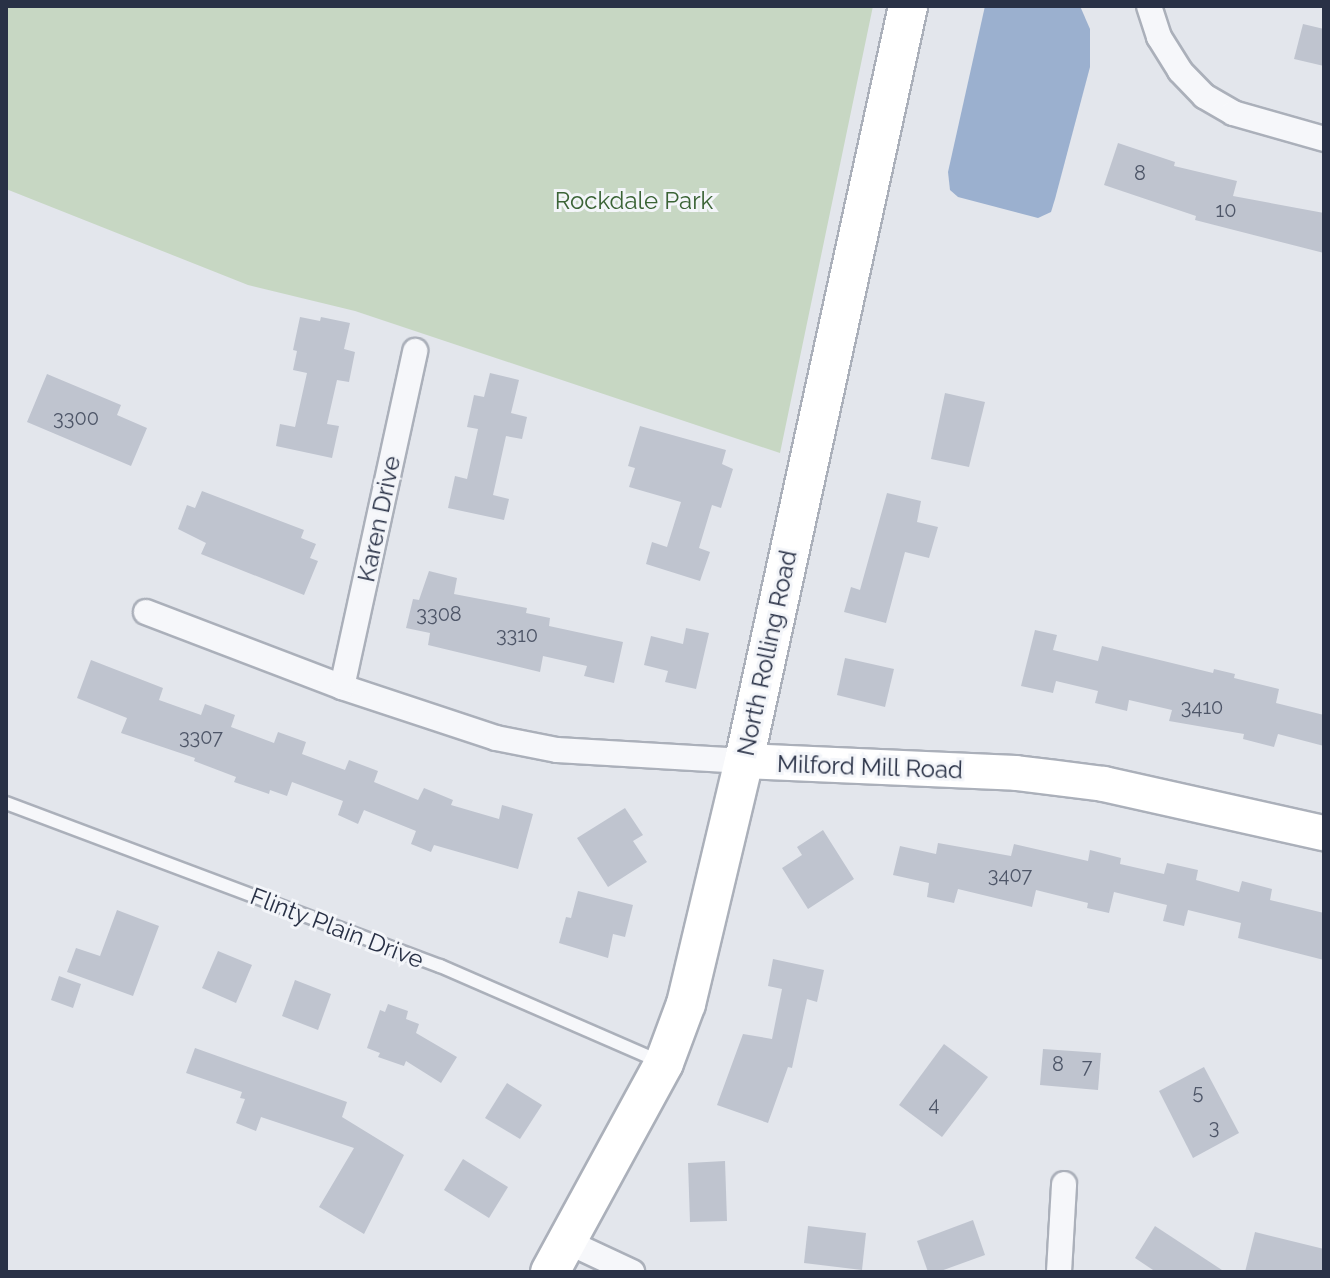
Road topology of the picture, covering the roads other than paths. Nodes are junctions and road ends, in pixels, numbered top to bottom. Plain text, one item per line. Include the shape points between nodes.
1 (908, 6) edge
2 (1149, 6) edge
3 (1324, 139) edge
4 (415, 351) dead end
5 (146, 612) dead end
6 (342, 687) junction
7 (744, 761) junction
8 (6, 803) edge
9 (1324, 833) edge
10 (664, 1063) junction
11 (1064, 1184) dead end
12 (559, 1257) edge
13 (632, 1272) edge
14 (1059, 1272) edge

1 - 7 main road, North Rolling Road
2 - 3 street via 1159,37 1204,96 1233,113
4 - 6 street, Karen Drive
5 - 6 street, Milford Mill Road
6 - 7 street, Milford Mill Road via 496,738 557,750
7 - 9 main road, Milford Mill Road via 1075,780
7 - 10 main road, North Rolling Road via 686,1004
8 - 10 lane, Flinty Plain Drive via 440,966
10 - 12 main road, North Rolling Road
11 - 14 street
12 - 13 street

